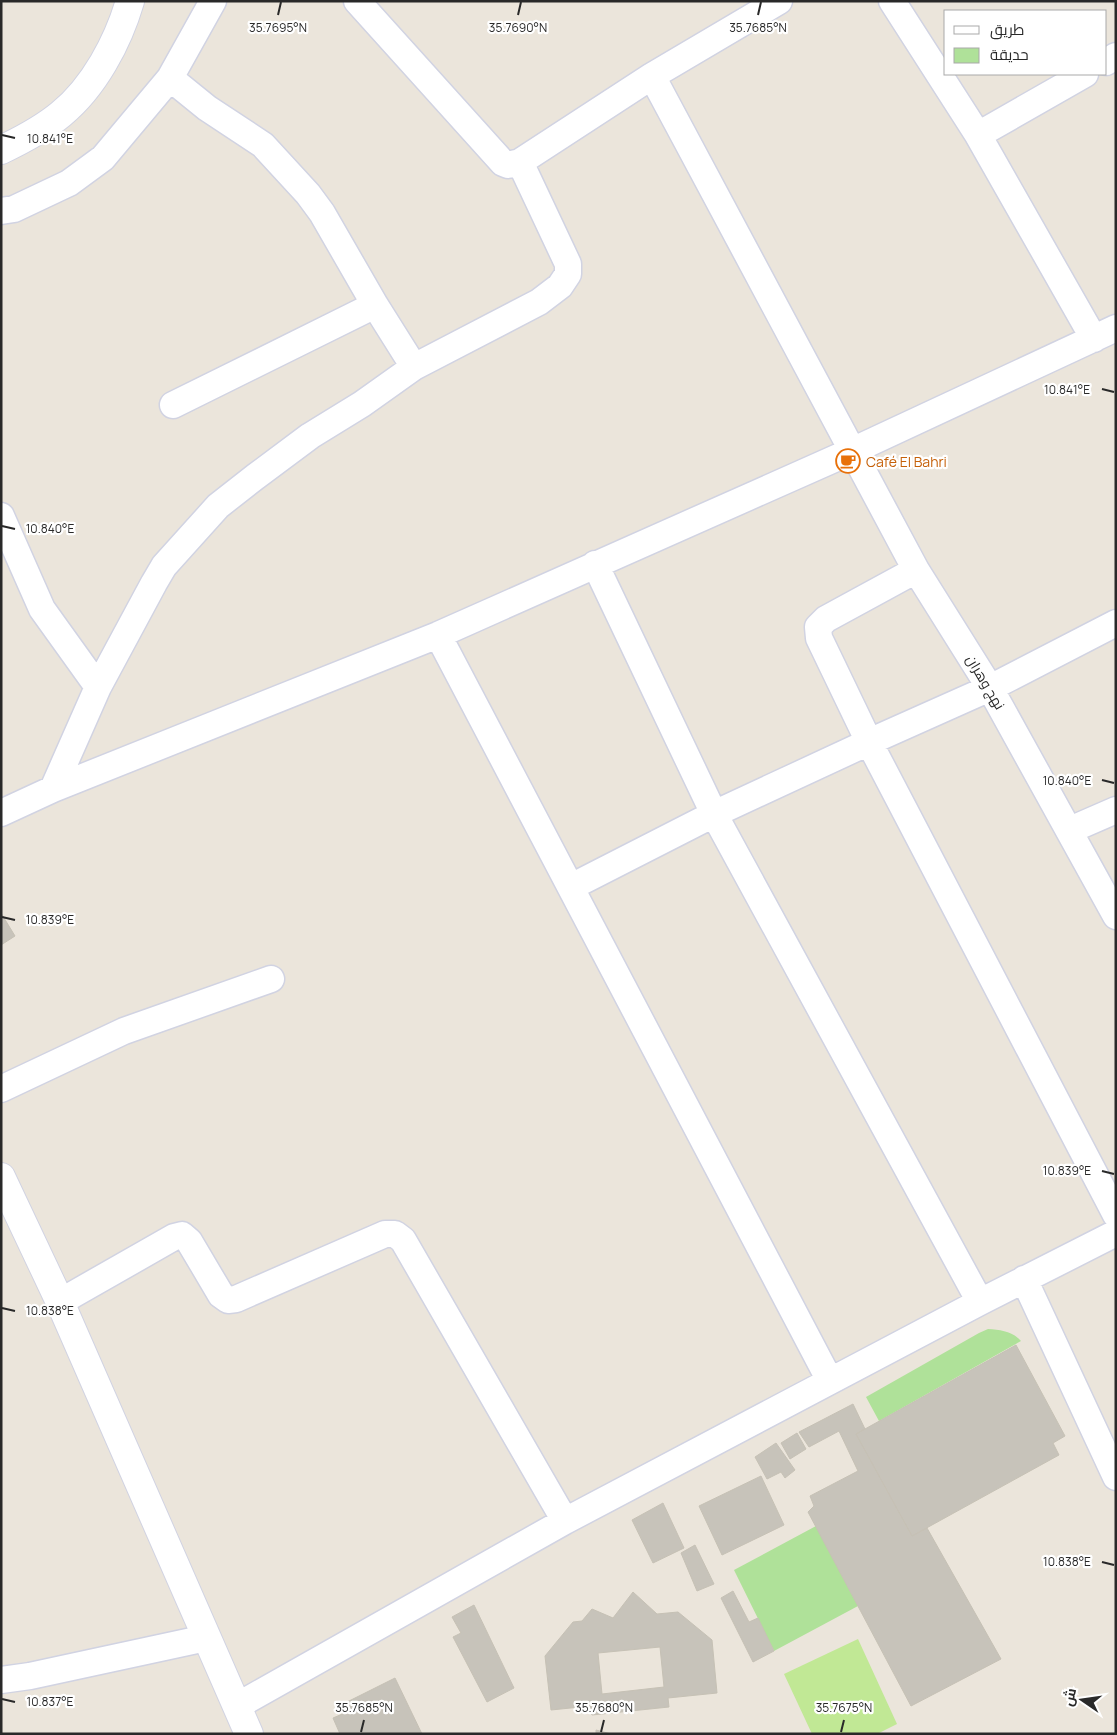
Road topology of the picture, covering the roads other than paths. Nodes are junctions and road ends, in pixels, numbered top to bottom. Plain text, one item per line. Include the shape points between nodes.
1 (130, 1) edge
2 (213, 1) edge
3 (357, 1) edge
4 (780, 1) edge
5 (892, 1) edge
6 (1083, 75) edge
7 (652, 76) junction
8 (170, 78) junction
9 (978, 135) junction
10 (1, 150) edge
11 (520, 162) junction
12 (1, 211) edge
13 (375, 305) junction
14 (1105, 333) edge
15 (414, 367) junction
16 (173, 405) dead end
17 (852, 451) junction
18 (1, 516) edge
19 (594, 564) junction
20 (916, 570) junction
21 (1116, 623) edge
22 (438, 635) junction
23 (98, 687) junction
24 (990, 688) junction
25 (869, 742) junction
26 (54, 789) junction
27 (1116, 810) edge
28 (1, 813) edge
29 (714, 814) junction
30 (1070, 830) junction
31 (571, 887) junction
32 (1116, 916) edge
33 (271, 979) dead end
34 (1, 1089) edge
35 (1, 1176) edge
36 (1116, 1215) edge
37 (1116, 1233) edge
38 (1024, 1279) junction
39 (60, 1302) junction
40 (980, 1302) junction
41 (830, 1381) junction
42 (1116, 1477) edge
43 (566, 1521) junction
44 (206, 1638) junction
45 (1, 1680) edge
46 (237, 1706) junction
47 (249, 1734) edge

1 - 10 main road via 117,40 92,81 61,114
2 - 8 street
3 - 11 street via 503,164
4 - 7 street
5 - 9 street
6 - 9 street
7 - 11 street
7 - 17 street, نهج وهران
8 - 12 street via 103,158 69,183 14,209
8 - 13 street via 207,108 263,145 288,170 322,213
9 - 14 street
11 - 15 street via 568,264 568,274 560,286 540,302
13 - 15 street
13 - 16 street
14 - 17 street
15 - 23 street via 310,436 218,506 164,566
17 - 19 street
17 - 20 street, نهج وهران
18 - 23 street via 42,609
19 - 22 street
19 - 29 street
20 - 24 street, نهج وهران
20 - 25 street via 826,619 818,627 819,638
21 - 24 street
22 - 26 street
22 - 31 street
23 - 26 street
24 - 25 street
24 - 30 street, نهج وهران
25 - 29 street
25 - 36 street
26 - 28 street
27 - 30 street
29 - 31 street
29 - 40 street
30 - 32 street, نهج وهران
31 - 41 street
33 - 34 street via 124,1032
35 - 39 main road
37 - 38 street
38 - 40 street
38 - 42 street
39 - 43 street via 182,1234 221,1295 228,1300 385,1234 395,1234 404,1240
39 - 44 main road
40 - 41 street
41 - 43 street
43 - 46 street
44 - 45 street
44 - 46 main road
46 - 47 main road

